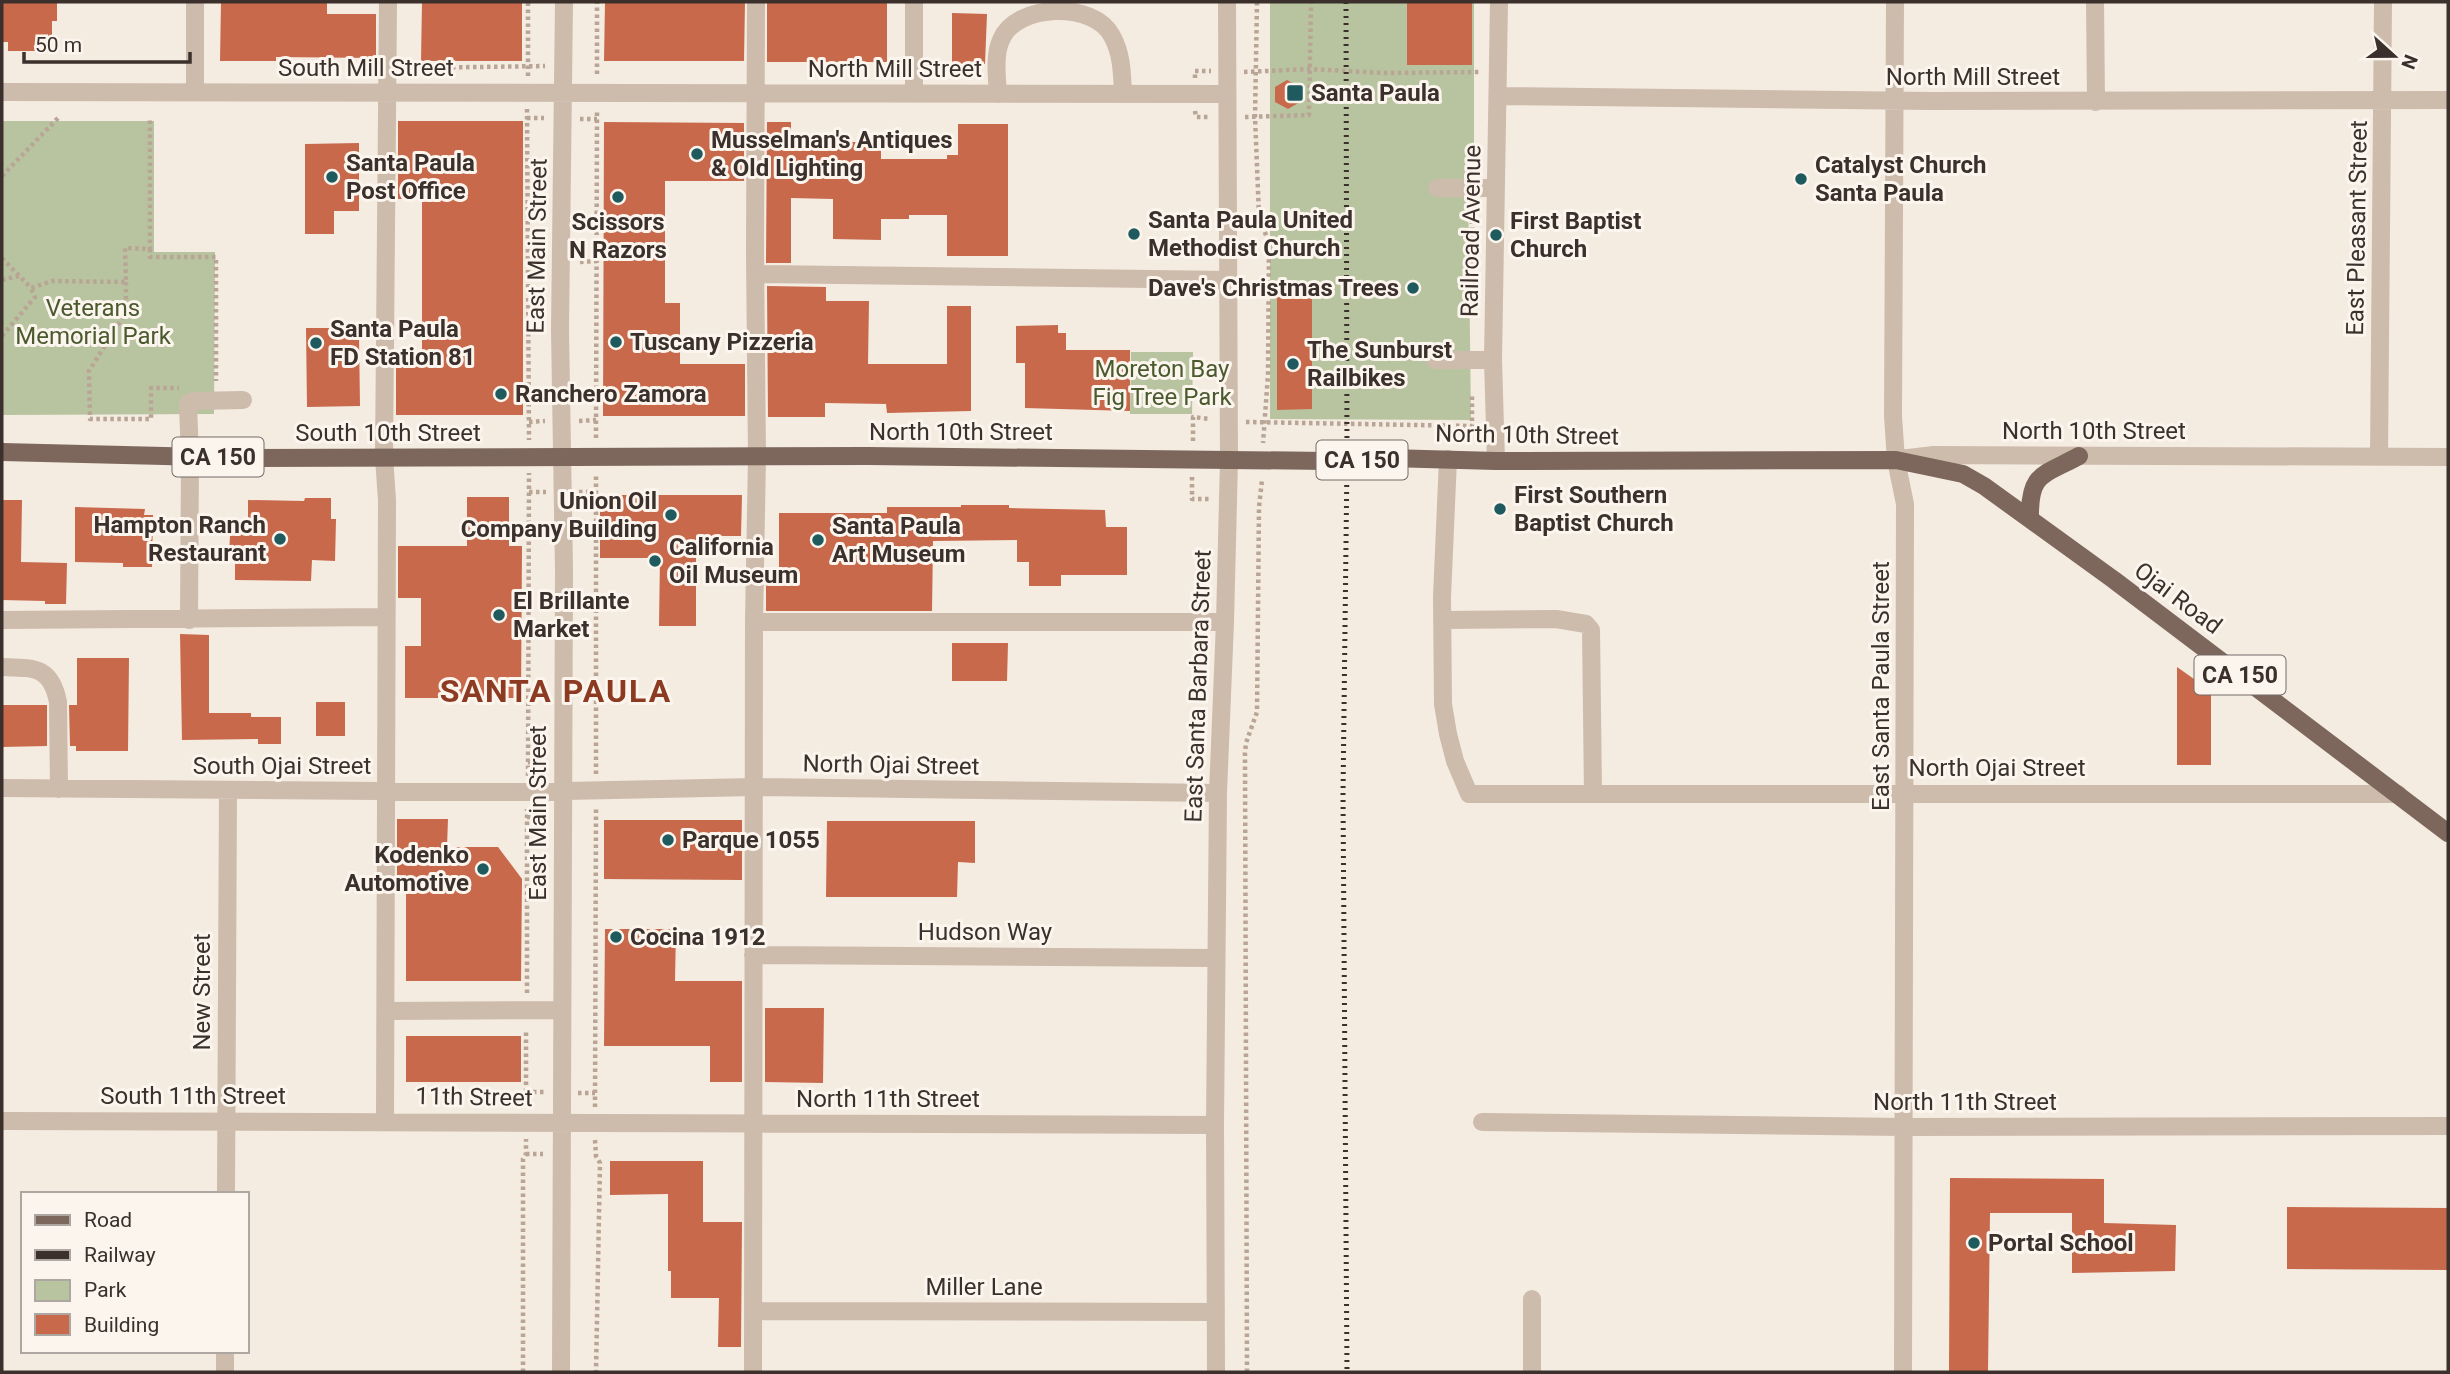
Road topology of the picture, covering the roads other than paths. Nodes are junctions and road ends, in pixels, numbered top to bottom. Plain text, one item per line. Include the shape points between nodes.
1 (195, 2) edge
2 (388, 2) edge
3 (564, 2) edge
4 (756, 2) edge
5 (914, 2) edge
6 (1227, 2) edge
7 (1499, 2) edge
8 (1895, 2) edge
9 (2095, 2) edge
10 (2383, 2) edge
11 (2, 92) edge
12 (195, 92) junction
13 (387, 92) junction
14 (563, 93) junction
15 (914, 93) junction
16 (756, 94) junction
17 (998, 94) junction
18 (1123, 94) junction
19 (1227, 94) junction
20 (1498, 96) junction
21 (2383, 100) junction
22 (2448, 100) edge
23 (1895, 101) junction
24 (2096, 102) junction
25 (1437, 188) dead end
26 (1495, 188) junction
27 (755, 274) junction
28 (1229, 280) junction
29 (1435, 360) dead end
30 (1493, 360) junction
31 (243, 400) dead end
32 (2, 453) edge
33 (2079, 456) junction
34 (2379, 456) junction
35 (190, 457) junction
36 (384, 457) junction
37 (757, 457) junction
38 (2448, 457) edge
39 (564, 458) junction
40 (1447, 459) junction
41 (1229, 460) junction
42 (1896, 460) junction
43 (1496, 461) junction
44 (2030, 519) junction
45 (385, 617) junction
46 (2, 620) edge
47 (189, 620) junction
48 (1443, 620) junction
49 (754, 622) junction
50 (1226, 622) junction
51 (2, 667) edge
52 (754, 787) junction
53 (2, 788) edge
54 (58, 789) junction
55 (228, 790) junction
56 (563, 790) junction
57 (386, 791) junction
58 (1218, 793) junction
59 (1593, 793) junction
60 (1905, 793) junction
61 (2398, 794) junction
62 (2448, 833) edge
63 (754, 955) junction
64 (1216, 958) junction
65 (562, 1010) junction
66 (386, 1011) junction
67 (226, 1120) junction
68 (2, 1121) edge
69 (385, 1121) junction
70 (754, 1122) junction
71 (1482, 1122) dead end
72 (562, 1123) junction
73 (1215, 1125) junction
74 (2448, 1126) edge
75 (1904, 1127) junction
76 (226, 1192) edge
77 (1532, 1299) dead end
78 (753, 1311) junction
79 (1216, 1312) junction
80 (225, 1353) edge
81 (225, 1372) edge
82 (561, 1372) edge
83 (753, 1372) edge
84 (1216, 1372) edge
85 (1532, 1372) edge
86 (1903, 1372) edge

1 - 12 street
2 - 13 street
3 - 14 street, East Main Street
4 - 16 street
5 - 15 street
6 - 19 street, East Santa Barbara Street
7 - 20 street, Railroad Avenue
8 - 23 street, East Santa Paula Street
9 - 24 street
10 - 21 street, East Pleasant Street
11 - 12 street, South Mill Street
12 - 13 street, South Mill Street
13 - 14 street, South Mill Street
13 - 36 street
14 - 16 street, North Mill Street
14 - 39 street, East Main Street via 560,330
15 - 16 street, North Mill Street
15 - 17 street, North Mill Street
16 - 27 street
17 - 18 street, North Mill Street
17 - 18 street via 999,42 1006,29 1031,14 1063,12 1087,16 1112,34 1122,61
18 - 19 street, North Mill Street
19 - 28 street, East Santa Barbara Street
20 - 23 street, North Mill Street
20 - 26 street, Railroad Avenue
21 - 22 street, North Mill Street
21 - 24 street, North Mill Street
21 - 34 street, East Pleasant Street
23 - 24 street, North Mill Street
23 - 42 street, East Santa Paula Street via 1892,416
25 - 26 street
26 - 30 street, Railroad Avenue
27 - 28 street
27 - 37 street
28 - 41 street, East Santa Barbara Street
29 - 30 street
30 - 43 street, Railroad Avenue
31 - 35 street via 190,402
32 - 35 main road, South 10th Street / CA 150
33 - 34 street, North 10th Street
33 - 42 street, North 10th Street via 1934,455
33 - 44 main road via 2036,481 2031,490
34 - 38 street, North 10th Street
35 - 36 main road, South 10th Street / CA 150
35 - 47 street
36 - 39 main road, South 10th Street / CA 150
36 - 45 street
37 - 39 main road, North 10th Street / CA 150
37 - 41 main road, North 10th Street / CA 150
37 - 49 street
39 - 56 street, East Main Street
40 - 41 main road, North 10th Street / CA 150
40 - 43 main road, North 10th Street / CA 150
40 - 48 street
41 - 50 street, East Santa Barbara Street
42 - 43 main road, North 10th Street / CA 150
42 - 44 main road, Ojai Road / CA 150 via 1963,474
42 - 60 street, East Santa Paula Street via 1905,504
44 - 61 main road, Ojai Road / CA 150
45 - 47 street
45 - 57 street
46 - 47 street
48 - 59 street, North Ojai Street via 1445,714 1455,761 1469,793
48 - 59 street via 1556,619 1586,624 1591,631
49 - 50 street
49 - 52 street
50 - 58 street, East Santa Barbara Street
51 - 54 street via 36,668 55,689
52 - 56 street, North Ojai Street
52 - 58 street, North Ojai Street
52 - 63 street
53 - 54 street, South Ojai Street
54 - 55 street, South Ojai Street
55 - 57 street, South Ojai Street
55 - 67 street, New Street
56 - 57 street, South Ojai Street
56 - 65 street, East Main Street
57 - 66 street
58 - 64 street, East Santa Barbara Street
59 - 60 street, North Ojai Street
60 - 61 street, North Ojai Street
60 - 75 street, East Santa Paula Street
61 - 62 main road, Ojai Road / CA 150
63 - 64 street, Hudson Way
63 - 70 street
64 - 73 street, East Santa Barbara Street
65 - 66 street
65 - 72 street, East Main Street
66 - 69 street
67 - 68 street, South 11th Street
67 - 69 street, South 11th Street
67 - 76 street, New Street
69 - 72 street, 11th Street
70 - 72 street, North 11th Street
70 - 73 street, North 11th Street
70 - 78 street
71 - 75 street, North 11th Street
72 - 82 street, East Main Street
73 - 79 street, East Santa Barbara Street
74 - 75 street, North 11th Street
75 - 86 street, East Santa Paula Street
77 - 85 street
78 - 79 street, Miller Lane
78 - 83 street
79 - 84 street, East Santa Barbara Street
80 - 81 street

